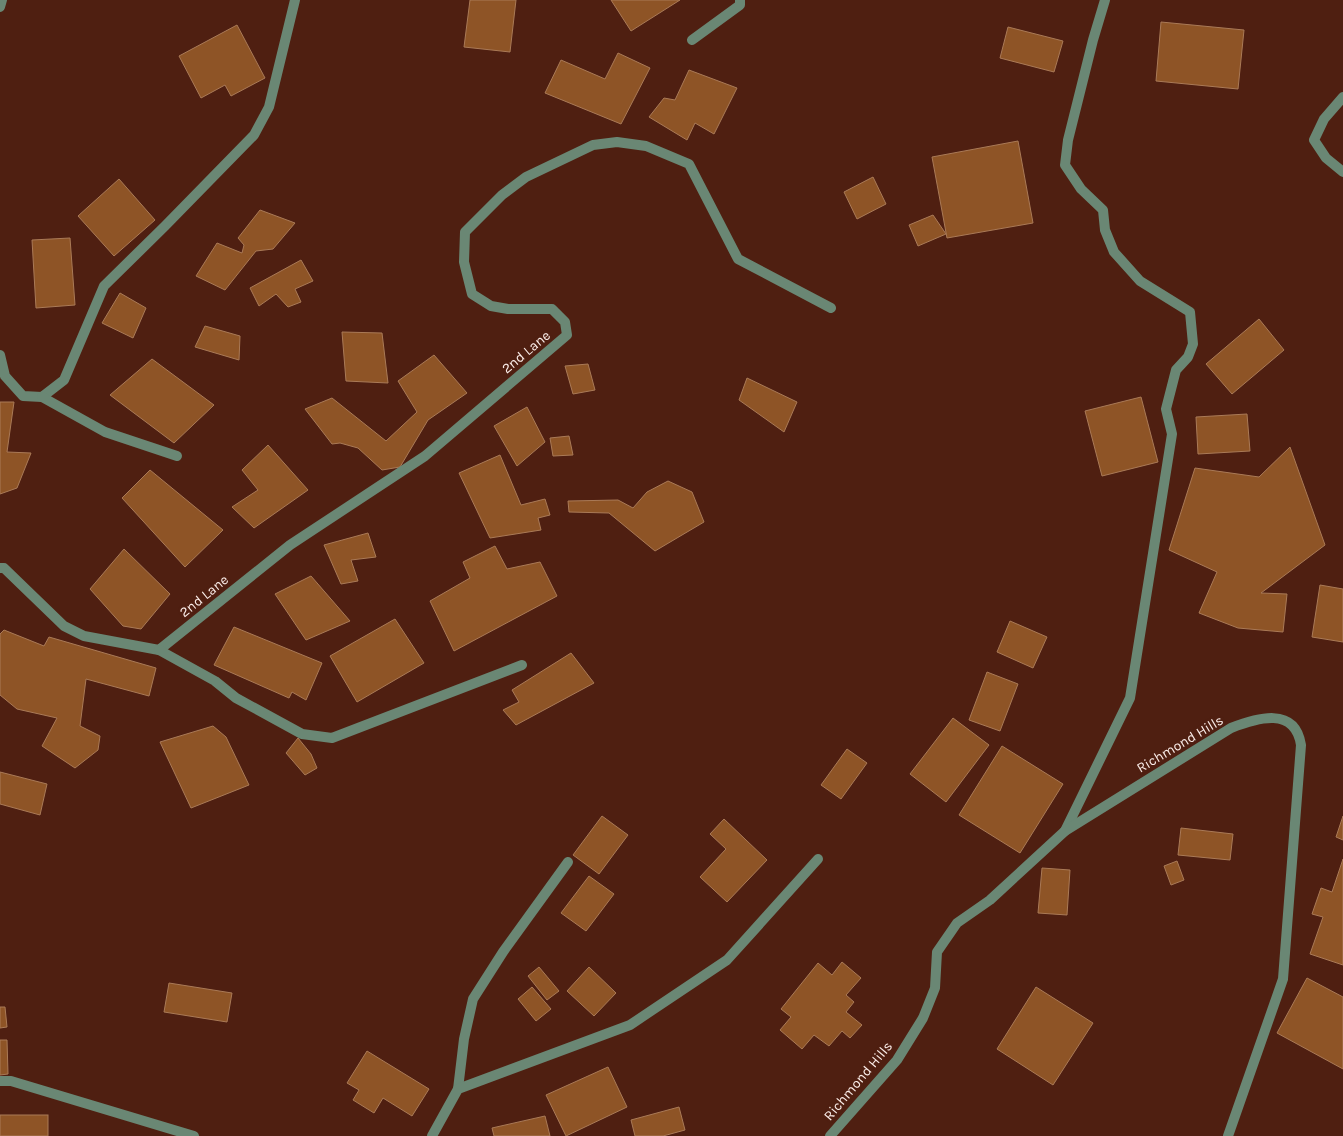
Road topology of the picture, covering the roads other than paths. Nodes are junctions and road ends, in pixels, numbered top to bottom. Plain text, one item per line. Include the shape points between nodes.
1 (2, 0) edge
2 (295, 0) edge
3 (740, 0) edge
4 (1105, 0) edge
5 (0, 7) edge
6 (692, 40) dead end
7 (1343, 98) edge
8 (1343, 172) edge
9 (831, 308) dead end
10 (0, 355) edge
11 (42, 397) junction
12 (177, 456) dead end
13 (0, 568) edge
14 (159, 650) junction
15 (522, 666) dead end
16 (1065, 831) junction
17 (818, 859) dead end
18 (568, 862) dead end
19 (0, 1081) edge
20 (458, 1089) junction
21 (194, 1136) edge
22 (432, 1136) edge
23 (830, 1136) edge
24 (1228, 1136) edge

1 - 5 street
2 - 11 street via 269,107 254,135 104,286 64,380
3 - 6 street via 740,5
4 - 16 street via 1068,140 1066,165 1081,189 1103,210 1105,230 1114,252 1140,281 1190,312 1193,344 1188,357 1176,370 1166,409 1172,434 1130,698
7 - 8 street via 1324,119 1314,140 1326,158
9 - 14 street, 2nd Lane via 738,259 689,164 646,146 617,142 593,145 526,177 502,195 465,232 464,262 472,294 491,306 552,309 565,322 567,336 425,456 290,545
10 - 11 street via 4,376 23,396
11 - 12 street via 105,432
13 - 14 street via 4,568 64,626 84,636
14 - 15 street via 302,734 332,738
16 - 23 street, Richmond Hills via 990,900 957,923 937,952 935,988 923,1018 897,1060
16 - 24 street, Richmond Hills via 1231,728 1255,719 1276,718 1292,723 1299,734 1301,745 1283,979
17 - 20 street via 727,960 630,1025
18 - 20 street via 473,999
19 - 21 street via 11,1081
20 - 22 street

